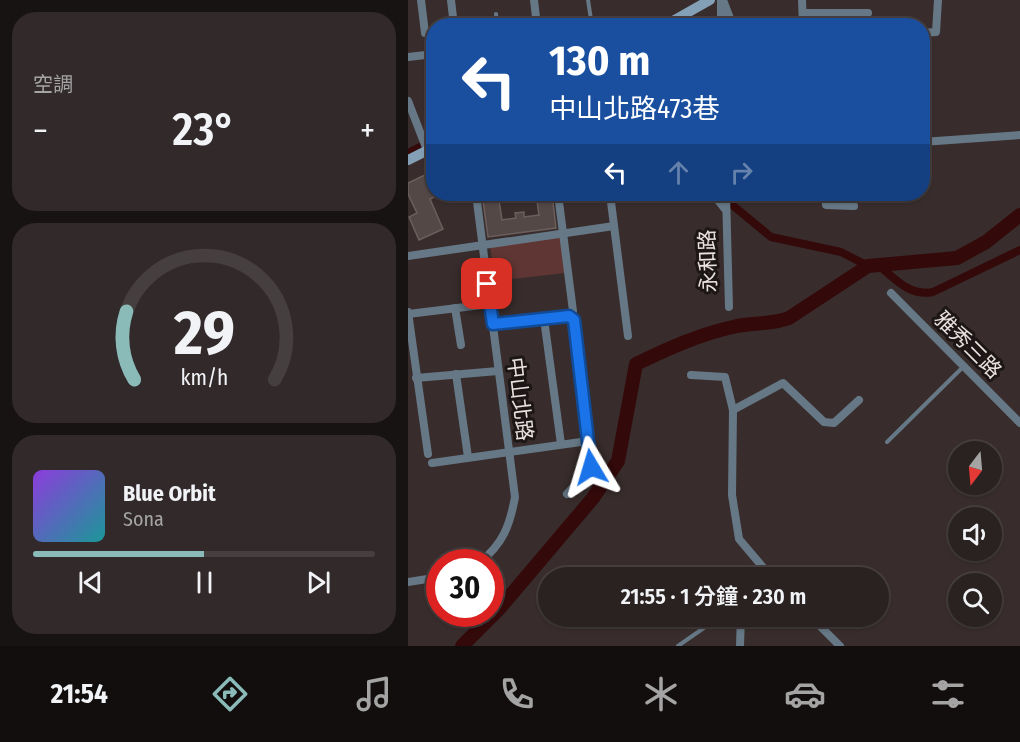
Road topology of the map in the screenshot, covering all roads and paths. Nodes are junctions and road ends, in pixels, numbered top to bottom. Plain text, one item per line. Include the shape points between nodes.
1 (421, 0) edge
2 (451, 0) edge
3 (534, 0) edge
4 (588, 0) edge
5 (710, 0) edge
6 (722, 0) edge
7 (802, 0) edge
8 (938, 0) edge
9 (803, 13) junction
10 (868, 13) dead end
11 (496, 14) dead end
12 (453, 18) edge
13 (496, 18) edge
14 (536, 18) edge
15 (591, 18) edge
16 (678, 18) edge
17 (721, 18) edge
18 (730, 18) edge
19 (803, 18) edge
20 (930, 32) edge
21 (425, 33) dead end
22 (426, 55) edge
23 (408, 57) edge
24 (408, 101) edge
25 (1020, 135) edge
26 (930, 141) edge
27 (426, 142) edge
28 (426, 148) edge
29 (408, 160) edge
30 (477, 201) edge
31 (559, 201) edge
32 (611, 201) edge
33 (720, 201) edge
34 (726, 201) edge
35 (826, 201) edge
36 (854, 206) dead end
37 (727, 213) junction
38 (614, 226) junction
39 (563, 234) junction
40 (482, 244) junction
41 (408, 256) edge
42 (891, 293) dead end
43 (490, 304) junction
44 (729, 307) dead end
45 (455, 308) junction
46 (408, 313) edge
47 (569, 316) junction
48 (544, 319) junction
49 (493, 324) junction
50 (628, 336) dead end
51 (461, 345) dead end
52 (964, 367) junction
53 (498, 370) junction
54 (456, 374) junction
55 (691, 375) dead end
56 (416, 378) junction
57 (859, 400) dead end
58 (733, 410) junction
59 (1020, 423) edge
60 (588, 441) junction
61 (887, 442) dead end
62 (561, 444) junction
63 (509, 451) junction
64 (428, 454) dead end
65 (468, 457) junction
66 (432, 463) dead end
67 (567, 494) dead end
68 (496, 549) edge
69 (763, 567) edge
70 (426, 579) edge
71 (408, 582) edge
72 (705, 627) edge
73 (741, 627) edge
74 (821, 627) edge
75 (678, 646) edge
76 (740, 646) edge
77 (840, 646) edge

1 - 21 street
2 - 12 street
3 - 14 street
4 - 15 lane
5 - 16 main road
6 - 17 street
6 - 18 street
7 - 9 street
8 - 20 street via 936,32
9 - 10 street
9 - 19 street
11 - 13 lane
22 - 23 street
24 - 27 street
25 - 26 street
28 - 29 main road
30 - 40 street, 中山北路
31 - 39 street
32 - 38 street
33 - 37 street, 永和路
34 - 37 street, 永和路
35 - 36 street via 826,205
37 - 44 street, 永和路
38 - 39 street
38 - 50 street
39 - 40 street
39 - 47 street via 573,311
40 - 41 street
40 - 43 street, 中山北路
42 - 52 street, 雅秀三路
43 - 45 street
43 - 49 street, 中山北路
45 - 46 street
45 - 51 street
46 - 56 street
47 - 48 street
47 - 60 street via 574,320
48 - 49 street
48 - 62 street
49 - 53 street, 中山北路
52 - 59 street, 雅秀三路
52 - 61 lane
53 - 54 street
53 - 63 street, 中山北路
54 - 56 street
54 - 65 street
55 - 58 street via 725,377
56 - 64 street
57 - 58 street via 834,423 824,422 783,383
58 - 69 street via 732,495 739,539
60 - 62 street
60 - 67 street via 591,467
62 - 63 street
63 - 65 street
63 - 68 street, 中山北路 via 515,497 506,533
65 - 66 street
70 - 71 street
72 - 75 lane
73 - 76 street
74 - 77 street

